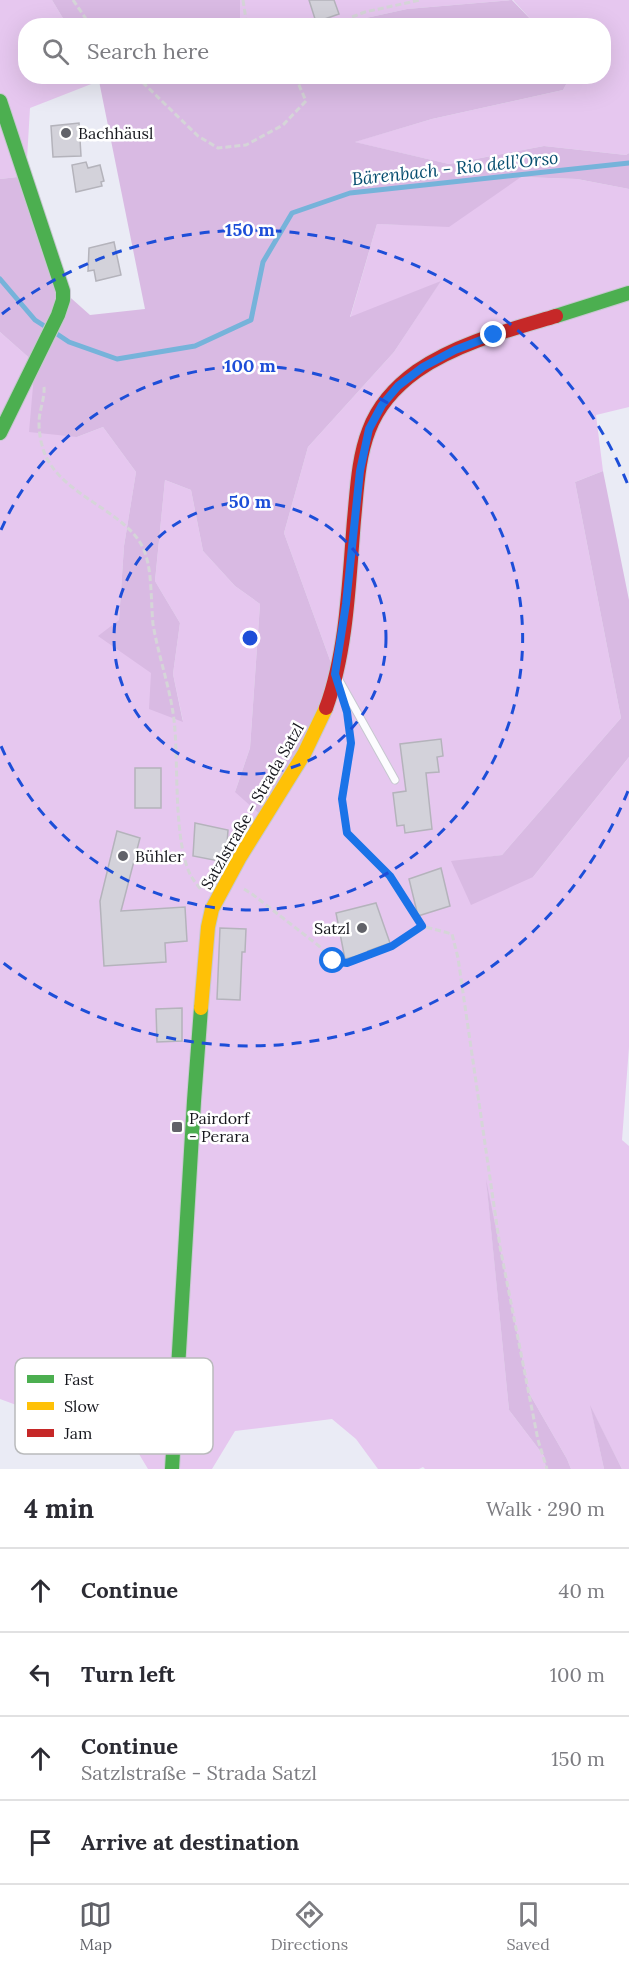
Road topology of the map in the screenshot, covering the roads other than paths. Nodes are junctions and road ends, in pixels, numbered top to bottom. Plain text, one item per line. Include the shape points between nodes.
1 (0, 101) edge
2 (629, 293) edge
3 (0, 433) edge
4 (335, 674) junction
5 (395, 780) dead end
6 (180, 1358) edge
7 (173, 1454) edge
8 (172, 1469) edge

1 - 3 street via 63,291 58,315
2 - 4 street, Satzlstraße - Strada Satzl via 455,350 423,367 398,386 382,405 369,429 360,471
4 - 5 lane
4 - 6 street, Satzlstraße - Strada Satzl via 309,746 212,909 194,1101
7 - 8 street, Satzlstraße - Strada Satzl

